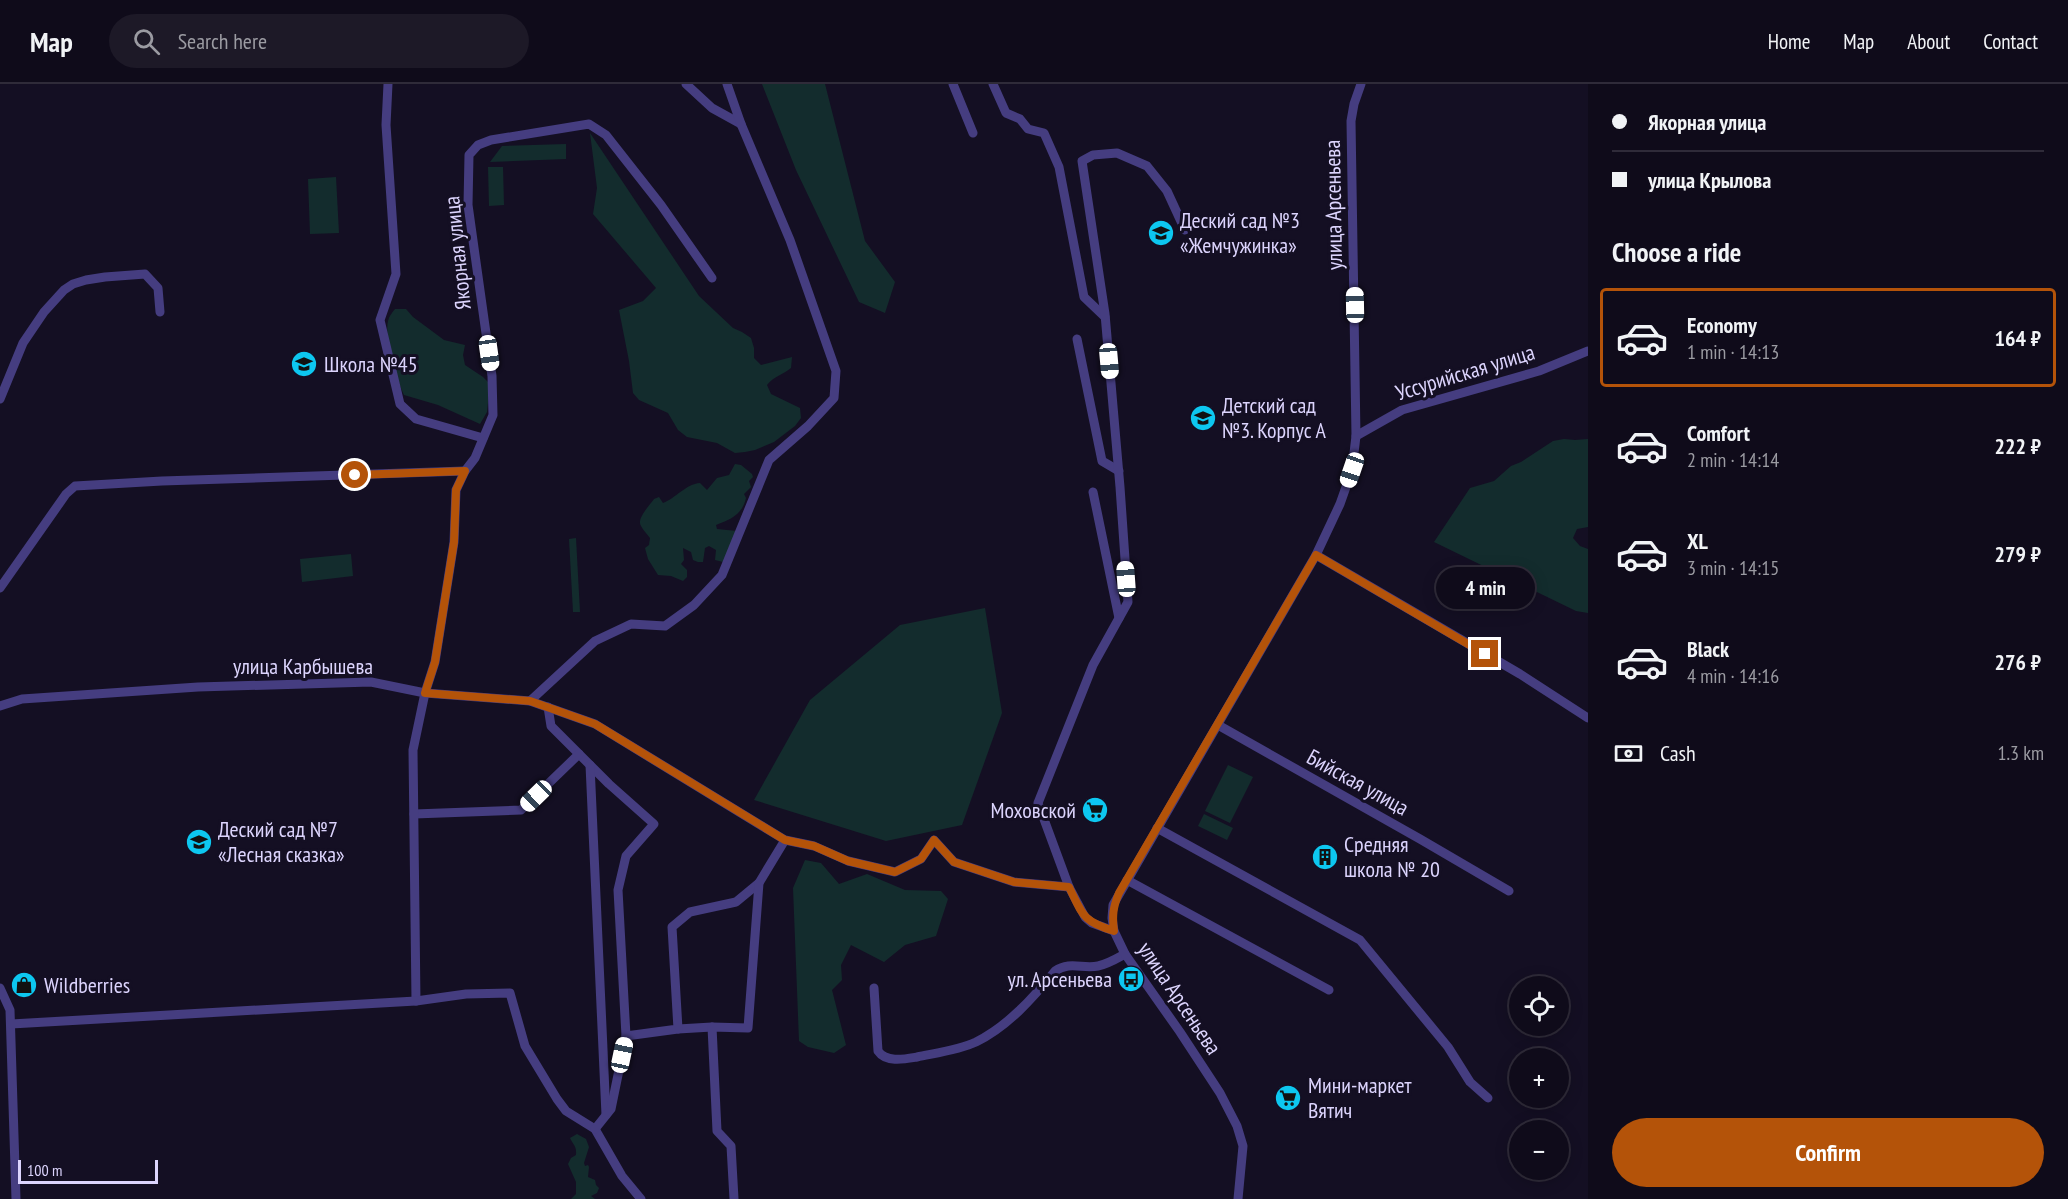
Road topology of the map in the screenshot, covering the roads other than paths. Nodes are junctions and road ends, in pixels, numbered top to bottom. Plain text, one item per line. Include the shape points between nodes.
1 (388, 84) edge
2 (686, 84) edge
3 (727, 84) edge
4 (953, 84) edge
5 (993, 84) edge
6 (1361, 84) edge
7 (741, 124) junction
8 (973, 133) dead end
9 (1185, 230) dead end
10 (712, 278) dead end
11 (160, 312) dead end
12 (1105, 317) junction
13 (1077, 339) dead end
14 (1588, 351) edge
15 (0, 399) edge
16 (1356, 436) junction
17 (483, 438) junction
18 (465, 471) junction
19 (1119, 471) junction
20 (1093, 492) dead end
21 (1316, 555) junction
22 (0, 588) edge
23 (1119, 618) junction
24 (425, 693) junction
25 (530, 701) junction
26 (0, 706) edge
27 (548, 707) junction
28 (1588, 718) edge
29 (1218, 725) junction
30 (579, 754) junction
31 (590, 765) junction
32 (414, 814) junction
33 (1157, 828) junction
34 (785, 840) junction
35 (1127, 880) junction
36 (759, 883) junction
37 (1069, 887) junction
38 (1509, 891) dead end
39 (1114, 931) junction
40 (1125, 954) junction
41 (0, 988) edge
42 (874, 988) dead end
43 (1329, 990) dead end
44 (416, 1001) junction
45 (11, 1024) junction
46 (712, 1028) junction
47 (678, 1029) junction
48 (626, 1036) junction
49 (1488, 1098) dead end
50 (606, 1115) junction
51 (595, 1129) junction
52 (16, 1199) edge
53 (641, 1199) edge
54 (734, 1199) edge
55 (1238, 1199) edge

1 - 17 street via 386,125 396,274 380,320 400,404 416,419
2 - 7 street via 712,108
3 - 7 street
4 - 8 street
5 - 12 street via 1006,113 1020,119 1028,129 1044,133 1059,167 1084,297
6 - 16 street, улица Арсеньева via 1351,121
7 - 25 street via 790,240 836,371 834,398 769,460 722,575 694,605 665,626 631,624 595,640
9 - 12 street via 1167,191 1147,166 1117,153 1093,155 1082,161
10 - 17 street, Якорная улица via 606,135 589,124 477,145 469,154 468,205 492,376 493,415
11 - 15 street via 158,288 145,274 73,284 31,329
12 - 19 street
13 - 19 street via 1102,461
14 - 16 street, Уссурийская улица via 1539,371 1402,410
16 - 21 street, улица Арсеньева via 1352,470
17 - 18 street, Якорная улица
18 - 22 street via 75,486
18 - 24 street, Якорная улица via 456,490 454,542 435,662
19 - 23 street via 1128,602
20 - 23 street
21 - 28 street via 1521,674
21 - 29 street, улица Арсеньева
23 - 37 street via 1093,665 1038,803
24 - 25 street, улица Карбышева
24 - 26 street, улица Карбышева via 371,682 198,687 22,699
24 - 32 street, Якорная улица via 413,750
25 - 27 street, улица Карбышева
27 - 30 street via 551,726
27 - 34 street, улица Карбышева via 595,724
29 - 33 street, улица Арсеньева
29 - 38 street, Бийская улица
30 - 31 street
30 - 32 street via 521,810
31 - 48 street via 654,824 626,856 618,890
31 - 50 street
32 - 44 street, Якорная улица
33 - 35 street, улица Арсеньева
33 - 49 street via 1360,940 1448,1047 1470,1082
34 - 36 street
34 - 37 street, улица Карбышева via 895,872 921,859 934,840 954,862 1014,882
35 - 39 street, улица Арсеньева via 1113,906
35 - 43 street
36 - 46 street via 748,1028
36 - 47 street via 736,902 690,912 672,927
37 - 39 street via 1085,918
39 - 40 street, улица Арсеньева
40 - 42 street via 1096,966 1062,967 995,1031 974,1043 907,1059 888,1058 878,1051
40 - 55 street, улица Арсеньева via 1235,1120 1243,1146
41 - 45 street via 10,1010
44 - 45 street
44 - 51 street via 510,993 525,1046 536,1065 566,1111
45 - 52 street
46 - 47 street
46 - 54 street via 717,1131 731,1146
47 - 48 street
48 - 50 street via 611,1109
50 - 51 street
51 - 53 street via 622,1176

